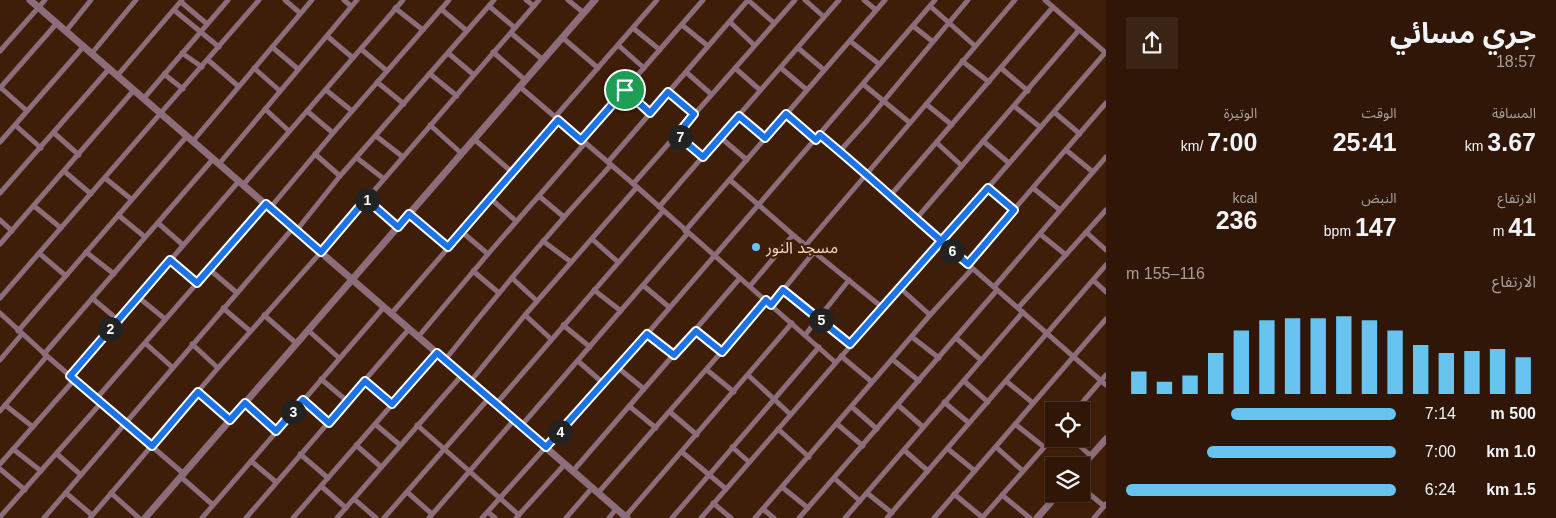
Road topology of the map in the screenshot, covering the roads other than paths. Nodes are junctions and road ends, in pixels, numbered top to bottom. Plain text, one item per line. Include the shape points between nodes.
1 (30, 0) edge
2 (45, 0) edge
3 (91, 0) edge
4 (136, 0) edge
5 (228, 0) edge
6 (259, 0) edge
7 (285, 0) edge
8 (312, 0) edge
9 (344, 0) edge
10 (357, 0) edge
11 (403, 0) edge
12 (449, 0) edge
13 (494, 0) edge
14 (526, 0) edge
15 (539, 0) edge
16 (568, 0) edge
17 (595, 0) edge
18 (657, 0) edge
19 (702, 0) edge
20 (748, 0) edge
21 (805, 0) edge
22 (839, 0) edge
23 (864, 0) edge
24 (885, 0) edge
25 (936, 0) edge
26 (968, 0) edge
27 (1015, 0) edge
28 (1045, 0) edge
29 (182, 1) edge
30 (792, 1) edge
31 (351, 6) junction
32 (489, 6) junction
33 (534, 6) junction
34 (930, 6) junction
35 (39, 8) junction
36 (395, 8) junction
37 (1053, 8) junction
38 (441, 9) junction
39 (174, 10) junction
40 (876, 10) junction
41 (300, 13) junction
42 (584, 13) junction
43 (824, 17) junction
44 (730, 22) junction
45 (949, 22) junction
46 (57, 23) junction
47 (774, 23) junction
48 (207, 24) junction
49 (682, 25) junction
50 (913, 26) junction
51 (633, 28) junction
52 (423, 30) junction
53 (1079, 30) junction
54 (66, 31) junction
55 (200, 31) junction
56 (467, 31) junction
57 (513, 31) junction
58 (327, 36) junction
59 (563, 38) junction
60 (850, 41) junction
61 (932, 41) junction
62 (618, 45) junction
63 (754, 45) junction
64 (84, 46) junction
65 (219, 46) junction
66 (708, 46) junction
67 (975, 46) junction
68 (272, 47) junction
69 (798, 48) junction
70 (360, 49) junction
71 (660, 50) junction
72 (0, 51) edge
73 (182, 52) junction
74 (493, 52) junction
75 (92, 53) junction
76 (448, 53) junction
77 (1106, 53) edge
78 (353, 58) junction
79 (208, 60) junction
80 (543, 60) junction
81 (962, 61) junction
82 (879, 64) junction
83 (202, 67) junction
84 (254, 68) junction
85 (298, 68) junction
86 (598, 68) junction
87 (644, 68) junction
88 (734, 68) junction
89 (780, 68) junction
90 (1001, 68) junction
91 (109, 69) junction
92 (824, 70) junction
93 (387, 71) junction
94 (686, 72) junction
95 (164, 74) junction
96 (430, 74) junction
97 (474, 75) junction
98 (117, 76) junction
99 (525, 80) junction
100 (377, 82) junction
101 (989, 82) junction
102 (863, 84) junction
103 (238, 86) junction
104 (519, 86) junction
105 (0, 88) edge
106 (183, 89) junction
107 (134, 90) junction
108 (326, 90) junction
109 (625, 90) junction
110 (760, 90) junction
111 (807, 90) junction
112 (1028, 90) junction
113 (280, 91) junction
114 (668, 92) junction
115 (711, 94) junction
116 (457, 96) junction
117 (144, 98) junction
118 (884, 100) junction
119 (1106, 103) edge
120 (404, 104) junction
121 (926, 104) junction
122 (1014, 106) junction
123 (265, 110) junction
124 (27, 111) junction
125 (307, 111) junction
126 (352, 111) junction
127 (1054, 112) junction
128 (650, 113) junction
129 (162, 114) junction
130 (694, 114) junction
131 (786, 114) junction
132 (739, 116) junction
133 (557, 119) junction
134 (909, 122) junction
135 (15, 125) junction
136 (430, 126) junction
137 (952, 126) junction
138 (1040, 127) junction
139 (289, 131) junction
140 (54, 133) junction
141 (333, 133) junction
142 (1080, 134) junction
143 (677, 135) junction
144 (820, 135) junction
145 (376, 136) junction
146 (720, 137) junction
147 (765, 138) junction
148 (190, 139) junction
149 (474, 139) junction
150 (816, 140) junction
151 (983, 141) junction
152 (0, 142) edge
153 (583, 142) junction
154 (937, 143) junction
155 (40, 148) junction
156 (1066, 150) junction
157 (840, 151) junction
158 (461, 153) junction
159 (314, 154) junction
160 (79, 155) junction
161 (403, 157) junction
162 (703, 157) junction
163 (357, 158) junction
164 (1106, 158) edge
165 (747, 160) junction
166 (216, 161) junction
167 (1009, 163) junction
168 (609, 164) junction
169 (962, 166) junction
170 (64, 171) junction
171 (1093, 172) junction
172 (513, 173) junction
173 (866, 174) junction
174 (340, 176) junction
175 (105, 178) junction
176 (384, 179) junction
177 (730, 180) junction
178 (241, 183) junction
179 (635, 186) junction
180 (988, 188) junction
181 (1033, 188) junction
182 (1, 190) edge
183 (91, 194) junction
184 (538, 196) junction
185 (890, 196) junction
186 (366, 199) junction
187 (491, 199) junction
188 (131, 200) junction
189 (758, 205) junction
190 (34, 206) junction
191 (268, 206) junction
192 (661, 209) junction
193 (1014, 210) junction
194 (1060, 210) junction
195 (1106, 210) edge
196 (409, 214) junction
197 (118, 215) junction
198 (564, 217) junction
199 (916, 219) junction
200 (0, 220) edge
201 (516, 221) junction
202 (158, 223) junction
203 (398, 227) junction
204 (61, 228) junction
205 (294, 229) junction
206 (12, 231) junction
207 (462, 232) junction
208 (687, 232) junction
209 (1086, 232) junction
210 (1040, 234) junction
211 (792, 235) junction
212 (145, 237) junction
213 (592, 239) junction
214 (543, 241) junction
215 (940, 241) junction
216 (0, 244) edge
217 (183, 245) junction
218 (806, 245) junction
219 (448, 247) junction
220 (1106, 250) edge
221 (86, 252) junction
222 (321, 252) junction
223 (814, 252) junction
224 (39, 253) junction
225 (488, 254) junction
226 (714, 255) junction
227 (1066, 255) junction
228 (170, 260) junction
229 (571, 262) junction
230 (618, 262) junction
231 (968, 264) junction
232 (1106, 265) edge
233 (209, 269) junction
234 (972, 269) junction
235 (473, 271) junction
236 (114, 274) junction
237 (66, 276) junction
238 (512, 278) junction
239 (740, 278) junction
240 (353, 280) junction
241 (849, 280) junction
242 (1093, 280) junction
243 (197, 283) junction
244 (644, 286) junction
245 (750, 286) junction
246 (900, 288) junction
247 (996, 288) junction
248 (594, 290) junction
249 (783, 290) junction
250 (1106, 292) edge
251 (236, 293) junction
252 (499, 293) junction
253 (138, 297) junction
254 (0, 298) edge
255 (92, 298) junction
256 (766, 300) junction
257 (538, 301) junction
258 (771, 305) junction
259 (384, 307) junction
260 (224, 308) junction
261 (669, 308) junction
262 (883, 308) junction
263 (1018, 308) junction
264 (621, 311) junction
265 (1023, 312) junction
266 (0, 313) edge
267 (391, 314) junction
268 (264, 315) junction
269 (525, 315) junction
270 (930, 315) junction
271 (818, 318) junction
272 (165, 319) junction
273 (1106, 319) edge
274 (118, 320) junction
275 (792, 323) junction
276 (563, 325) junction
277 (409, 329) junction
278 (250, 331) junction
279 (309, 331) junction
280 (696, 331) junction
281 (20, 332) junction
282 (1047, 333) junction
283 (647, 334) junction
284 (805, 335) junction
285 (418, 337) junction
286 (912, 337) junction
287 (551, 338) junction
288 (956, 338) junction
289 (144, 343) junction
290 (192, 344) junction
291 (297, 344) junction
292 (850, 344) junction
293 (590, 347) junction
294 (819, 347) junction
295 (722, 352) junction
296 (437, 353) junction
297 (46, 355) junction
298 (674, 355) junction
299 (841, 356) junction
300 (1074, 356) junction
301 (339, 358) junction
302 (938, 358) junction
303 (892, 359) junction
304 (0, 360) edge
305 (445, 360) junction
306 (982, 360) junction
307 (578, 361) junction
308 (835, 362) junction
309 (172, 367) junction
310 (617, 367) junction
311 (218, 368) junction
312 (707, 370) junction
313 (462, 375) junction
314 (748, 375) junction
315 (1106, 375) edge
316 (72, 378) junction
317 (321, 379) junction
318 (365, 381) junction
319 (918, 381) junction
320 (964, 381) junction
321 (1006, 381) junction
322 (470, 382) junction
323 (872, 382) junction
324 (604, 383) junction
325 (1104, 383) edge
326 (644, 390) junction
327 (198, 392) junction
328 (734, 392) junction
329 (489, 398) junction
330 (774, 398) junction
331 (303, 400) junction
332 (99, 401) junction
333 (347, 401) junction
334 (944, 402) junction
335 (988, 402) junction
336 (1084, 402) edge
337 (245, 403) junction
338 (5, 404) junction
339 (392, 404) junction
340 (496, 404) junction
341 (1033, 404) junction
342 (898, 405) junction
343 (630, 406) junction
344 (852, 407) junction
345 (0, 410) edge
346 (670, 412) junction
347 (790, 414) junction
348 (230, 420) junction
349 (514, 420) junction
350 (124, 423) junction
351 (329, 423) junction
352 (375, 424) junction
353 (837, 424) junction
354 (969, 424) junction
355 (1016, 424) junction
356 (417, 425) junction
357 (521, 426) junction
358 (33, 427) junction
359 (923, 427) junction
360 (656, 428) junction
361 (778, 429) junction
362 (877, 429) junction
363 (276, 431) junction
364 (697, 435) junction
365 (1106, 439) edge
366 (400, 445) junction
367 (152, 446) junction
368 (356, 446) junction
369 (863, 446) junction
370 (996, 446) junction
371 (546, 447) junction
372 (1044, 447) joint
373 (1081, 447) edge
374 (444, 448) junction
375 (732, 448) junction
376 (13, 449) junction
377 (948, 449) junction
378 (904, 450) junction
379 (682, 452) junction
380 (57, 454) junction
381 (300, 454) junction
382 (809, 456) junction
383 (1091, 456) joint
384 (251, 461) junction
385 (749, 462) junction
386 (0, 464) edge
387 (565, 464) junction
388 (381, 468) junction
389 (0, 469) edge
390 (469, 470) junction
391 (1023, 470) junction
392 (41, 471) junction
393 (573, 471) junction
394 (928, 471) junction
395 (975, 471) junction
396 (81, 475) junction
397 (709, 475) junction
398 (182, 476) junction
399 (328, 478) junction
400 (834, 478) junction
401 (276, 482) junction
402 (321, 486) junction
403 (782, 486) junction
404 (726, 489) junction
405 (25, 490) junction
406 (595, 490) junction
407 (407, 492) junction
408 (66, 493) junction
409 (867, 493) junction
410 (111, 494) junction
411 (954, 494) junction
412 (1090, 494) edge
413 (1002, 495) junction
414 (500, 498) junction
415 (354, 499) junction
416 (860, 501) junction
417 (1051, 502) edge
418 (713, 503) junction
419 (213, 505) junction
420 (1105, 505) edge
421 (346, 508) junction
422 (762, 508) junction
423 (808, 508) junction
424 (616, 509) junction
425 (488, 512) junction
426 (892, 513) junction
427 (431, 516) edge
428 (518, 516) edge
429 (47, 517) edge
430 (91, 517) edge
431 (626, 517) edge
432 (0, 518) edge
433 (139, 518) edge
434 (145, 518) edge
435 (202, 518) edge
436 (246, 518) edge
437 (293, 518) edge
438 (337, 518) edge
439 (376, 518) edge
440 (384, 518) edge
441 (482, 518) edge
442 (495, 518) edge
443 (566, 518) edge
444 (608, 518) edge
445 (672, 518) edge
446 (700, 518) edge
447 (732, 518) edge
448 (754, 518) edge
449 (774, 518) edge
450 (799, 518) edge
451 (845, 518) edge
452 (887, 518) edge
453 (934, 518) edge
454 (982, 518) edge
455 (1030, 518) edge
456 (1037, 518) edge
457 (1094, 518) edge

1 - 35 street
2 - 35 street
3 - 54 street
4 - 75 street
5 - 48 street
6 - 65 street
7 - 41 street
8 - 41 street
9 - 31 street
10 - 31 street
11 - 36 street
12 - 38 street
13 - 32 street
14 - 33 street
15 - 33 street
16 - 42 street
17 - 42 street
18 - 51 street
19 - 49 street
20 - 44 street
20 - 47 street
21 - 43 street
22 - 43 street
23 - 40 street
24 - 40 street
25 - 34 street
26 - 45 street
27 - 67 street
28 - 37 street
29 - 39 street
29 - 48 street
30 - 47 street
31 - 58 street
32 - 56 street
32 - 57 street
33 - 57 street
34 - 45 street
34 - 50 street
35 - 46 street
35 - 72 street
36 - 52 street
36 - 70 street
37 - 53 street
37 - 90 street
38 - 52 street
38 - 56 street
39 - 55 street
39 - 98 street
40 - 60 street
41 - 68 street
42 - 59 street
43 - 69 street
44 - 63 street
44 - 66 street
45 - 61 street
45 - 67 street
46 - 54 street
46 - 105 street
47 - 63 street
48 - 55 street
49 - 66 street
49 - 71 street
50 - 61 street
50 - 82 street
51 - 62 street
51 - 71 street
52 - 93 street
53 - 77 street
53 - 112 street
54 - 64 street
55 - 65 street
55 - 73 street
56 - 76 street
57 - 74 street
57 - 80 street
58 - 78 street
58 - 85 street
59 - 80 street
59 - 86 street
60 - 82 street
60 - 92 street
61 - 118 street
62 - 86 street
62 - 87 street
63 - 88 street
64 - 75 street
64 - 124 street
65 - 79 street
66 - 94 street
67 - 81 street
68 - 84 street
68 - 85 street
69 - 89 street
69 - 92 street
70 - 78 street
70 - 93 street
71 - 87 street
73 - 83 street
73 - 95 street
74 - 97 street
74 - 99 street
75 - 91 street
76 - 96 street
76 - 97 street
77 - 127 street
78 - 108 street
79 - 83 street
79 - 103 street
80 - 99 street
81 - 101 street
81 - 121 street
82 - 102 street
83 - 106 street
84 - 103 street
84 - 113 street
85 - 113 street
86 - 133 street
87 - 109 street
88 - 110 street
88 - 115 street
89 - 110 street
89 - 111 street
90 - 101 street
90 - 112 street
91 - 98 street
91 - 140 street
92 - 111 street
93 - 100 street
94 - 114 street
94 - 115 street
95 - 106 street
95 - 117 street
96 - 116 street
96 - 120 street
97 - 116 street
98 - 107 street
99 - 104 street
100 - 120 street
100 - 126 street
101 - 137 street
102 - 118 street
102 - 144 street
103 - 148 street
104 - 133 street
104 - 149 street
105 - 124 street
106 - 129 street
107 - 117 street
107 - 160 street
108 - 125 street
108 - 126 street
109 - 128 street
109 - 153 street
110 - 132 street
111 - 131 street
112 - 122 street
113 - 123 street
114 - 128 street
114 - 130 street
115 - 130 street
116 - 136 street
117 - 129 street
118 - 134 street
118 - 157 street
119 - 142 street
120 - 145 street
121 - 134 street
121 - 137 street
122 - 138 street
122 - 151 street
123 - 139 street
123 - 166 street
124 - 135 street
125 - 139 street
125 - 141 street
126 - 141 street
127 - 138 street
127 - 142 street
128 - 168 street
129 - 148 street
129 - 175 street
130 - 143 street
131 - 147 street
131 - 150 street
132 - 146 street
132 - 147 street
133 - 153 street
133 - 172 street
134 - 173 street
135 - 152 street
135 - 155 street
136 - 158 street
136 - 161 street
137 - 154 street
138 - 167 street
139 - 178 street
140 - 155 street
140 - 160 street
141 - 159 street
142 - 156 street
143 - 162 street
143 - 179 street
144 - 150 street
144 - 157 street
145 - 161 street
145 - 163 street
146 - 162 street
146 - 165 street
147 - 165 street
148 - 166 street
148 - 188 street
149 - 158 street
149 - 172 street
150 - 189 street
151 - 167 street
151 - 169 street
153 - 168 street
153 - 184 street
154 - 169 street
154 - 185 street
155 - 182 street
156 - 171 street
156 - 181 street
157 - 173 street
158 - 196 street
159 - 174 street
159 - 191 street
160 - 170 street
161 - 176 street
162 - 192 street
163 - 174 street
163 - 176 street
164 - 171 street
165 - 177 street
166 - 178 street
166 - 202 street
167 - 180 street
168 - 179 street
168 - 198 street
169 - 199 street
170 - 183 street
170 - 190 street
171 - 194 street
172 - 187 street
173 - 185 street
173 - 218 street
174 - 205 street
175 - 183 street
175 - 188 street
176 - 186 street
177 - 189 street
177 - 208 street
178 - 191 street
178 - 217 street
179 - 192 street
179 - 213 street
180 - 193 street
180 - 215 street
181 - 193 street
181 - 194 street
183 - 204 street
184 - 198 street
184 - 201 street
185 - 199 street
186 - 203 street
186 - 222 street
187 - 201 street
187 - 207 street
188 - 197 street
189 - 211 street
189 - 226 street
190 - 204 street
190 - 206 street
191 - 205 street
191 - 233 street
192 - 208 street
192 - 230 street
193 - 231 street
194 - 210 street
195 - 209 street
196 - 203 street
196 - 219 street
197 - 212 street
197 - 221 street
198 - 214 street
199 - 215 street
200 - 206 street
201 - 225 street
202 - 212 street
202 - 217 street
203 - 240 street
204 - 224 street
205 - 222 street
205 - 251 street
206 - 216 street
207 - 219 street
207 - 225 street
208 - 226 street
208 - 244 street
209 - 220 street
209 - 227 street
210 - 227 street
210 - 247 street
211 - 218 street
211 - 245 street
212 - 236 street
213 - 229 street
213 - 230 street
214 - 229 street
214 - 238 street
215 - 231 street
215 - 246 street
217 - 228 street
218 - 223 street
219 - 267 street
221 - 236 street
221 - 237 street
222 - 240 street
222 - 268 street
223 - 241 street
223 - 249 street
224 - 237 street
224 - 254 street
225 - 235 street
226 - 239 street
226 - 261 street
227 - 263 street
228 - 243 street
228 - 253 street
229 - 257 street
230 - 248 street
231 - 234 street
232 - 242 street
233 - 243 street
233 - 251 street
234 - 247 street
234 - 270 street
235 - 252 street
235 - 285 street
236 - 255 street
237 - 281 street
238 - 252 street
238 - 257 street
239 - 245 street
239 - 280 street
240 - 259 street
240 - 279 street
241 - 262 street
241 - 271 street
242 - 250 street
242 - 282 street
243 - 272 street
244 - 261 street
244 - 264 street
245 - 256 street
246 - 262 street
246 - 270 street
247 - 263 street
247 - 288 street
248 - 264 street
248 - 276 street
249 - 258 street
249 - 271 street
251 - 260 street
252 - 305 street
253 - 272 street
253 - 274 street
255 - 274 street
255 - 297 street
256 - 258 street
256 - 295 street
257 - 269 street
258 - 275 street
259 - 267 street
259 - 301 street
260 - 278 street
260 - 290 street
261 - 283 street
262 - 292 street
263 - 265 street
264 - 293 street
265 - 282 street
265 - 306 street
266 - 281 street
267 - 277 street
268 - 278 street
268 - 291 street
269 - 287 street
269 - 322 street
270 - 286 street
271 - 284 street
271 - 292 street
272 - 289 street
273 - 300 street
274 - 316 street
275 - 284 street
275 - 314 street
276 - 287 street
276 - 293 street
277 - 285 street
277 - 318 street
278 - 311 street
279 - 291 street
279 - 301 street
280 - 295 street
280 - 298 street
281 - 297 street
281 - 304 street
282 - 300 street
282 - 321 street
283 - 298 street
283 - 310 street
284 - 294 street
285 - 296 street
286 - 302 street
286 - 303 street
287 - 340 street
288 - 302 street
288 - 306 street
289 - 309 street
289 - 332 street
290 - 309 street
290 - 311 street
291 - 337 street
292 - 299 street
293 - 307 street
294 - 308 street
294 - 330 street
295 - 312 street
296 - 305 street
296 - 339 street
297 - 316 street
297 - 338 street
298 - 326 street
299 - 308 street
299 - 323 street
300 - 325 street
300 - 341 street
301 - 317 street
302 - 319 street
303 - 319 street
303 - 323 street
305 - 313 street
306 - 320 street
307 - 324 street
307 - 357 street
308 - 347 street
309 - 350 street
310 - 324 street
310 - 326 street
311 - 327 street
312 - 328 street
312 - 346 street
313 - 322 street
313 - 356 street
314 - 328 street
314 - 330 street
315 - 325 street
316 - 332 street
316 - 358 street
317 - 331 street
317 - 333 street
318 - 333 street
318 - 339 street
319 - 342 street
320 - 334 street
320 - 335 street
321 - 335 street
321 - 341 street
322 - 329 street
323 - 344 street
324 - 371 street
325 - 336 street
326 - 343 street
327 - 348 street
327 - 367 street
328 - 364 street
329 - 340 street
329 - 374 street
330 - 347 street
330 - 375 street
331 - 351 street
331 - 363 street
332 - 350 street
332 - 380 street
333 - 351 street
334 - 354 street
334 - 359 street
335 - 354 street
337 - 348 street
337 - 363 street
338 - 345 street
338 - 358 street
339 - 352 street
340 - 349 street
341 - 355 street
342 - 359 street
342 - 362 street
343 - 360 street
343 - 393 street
344 - 353 street
344 - 362 street
346 - 360 street
346 - 364 street
347 - 361 street
348 - 398 street
349 - 357 street
349 - 390 street
350 - 367 street
350 - 396 street
351 - 381 street
352 - 366 street
352 - 368 street
353 - 369 street
353 - 382 street
354 - 377 street
355 - 370 street
355 - 372 street
356 - 366 street
356 - 374 street
357 - 371 street
358 - 376 street
359 - 378 street
360 - 406 street
361 - 382 street
361 - 385 street
362 - 369 street
363 - 384 street
364 - 379 street
365 - 383 street
366 - 388 street
367 - 398 street
367 - 410 street
368 - 388 street
368 - 399 street
369 - 400 street
370 - 391 street
370 - 395 street
371 - 387 street
371 - 414 street
372 - 391 street
373 - 383 street
374 - 390 street
374 - 407 street
375 - 385 street
375 - 397 street
376 - 386 street
376 - 392 street
377 - 394 street
377 - 395 street
378 - 394 street
378 - 409 street
379 - 397 street
379 - 431 street
380 - 392 street
380 - 396 street
381 - 399 street
381 - 401 street
382 - 403 street
384 - 401 street
384 - 419 street
385 - 404 street
387 - 393 street
387 - 428 street
388 - 415 street
389 - 405 street
390 - 414 street
390 - 427 street
391 - 413 street
392 - 405 street
393 - 406 street
394 - 426 street
395 - 411 street
396 - 408 street
397 - 404 street
397 - 445 street
398 - 419 street
398 - 434 street
399 - 402 street
400 - 416 street
400 - 423 street
401 - 436 street
402 - 421 street
402 - 437 street
403 - 422 street
403 - 423 street
404 - 418 street
405 - 432 street
406 - 424 street
406 - 443 street
407 - 427 street
407 - 440 street
408 - 429 street
408 - 430 street
409 - 416 street
409 - 426 street
410 - 430 street
410 - 433 street
411 - 453 street
411 - 454 street
412 - 420 street
413 - 454 street
413 - 455 street
414 - 425 street
414 - 428 street
415 - 421 street
415 - 439 street
416 - 451 street
417 - 456 street
418 - 446 street
418 - 447 street
419 - 435 street
420 - 457 street
421 - 438 street
422 - 448 street
422 - 449 street
423 - 450 street
424 - 431 street
424 - 444 street
425 - 441 street
425 - 442 street
426 - 452 street

